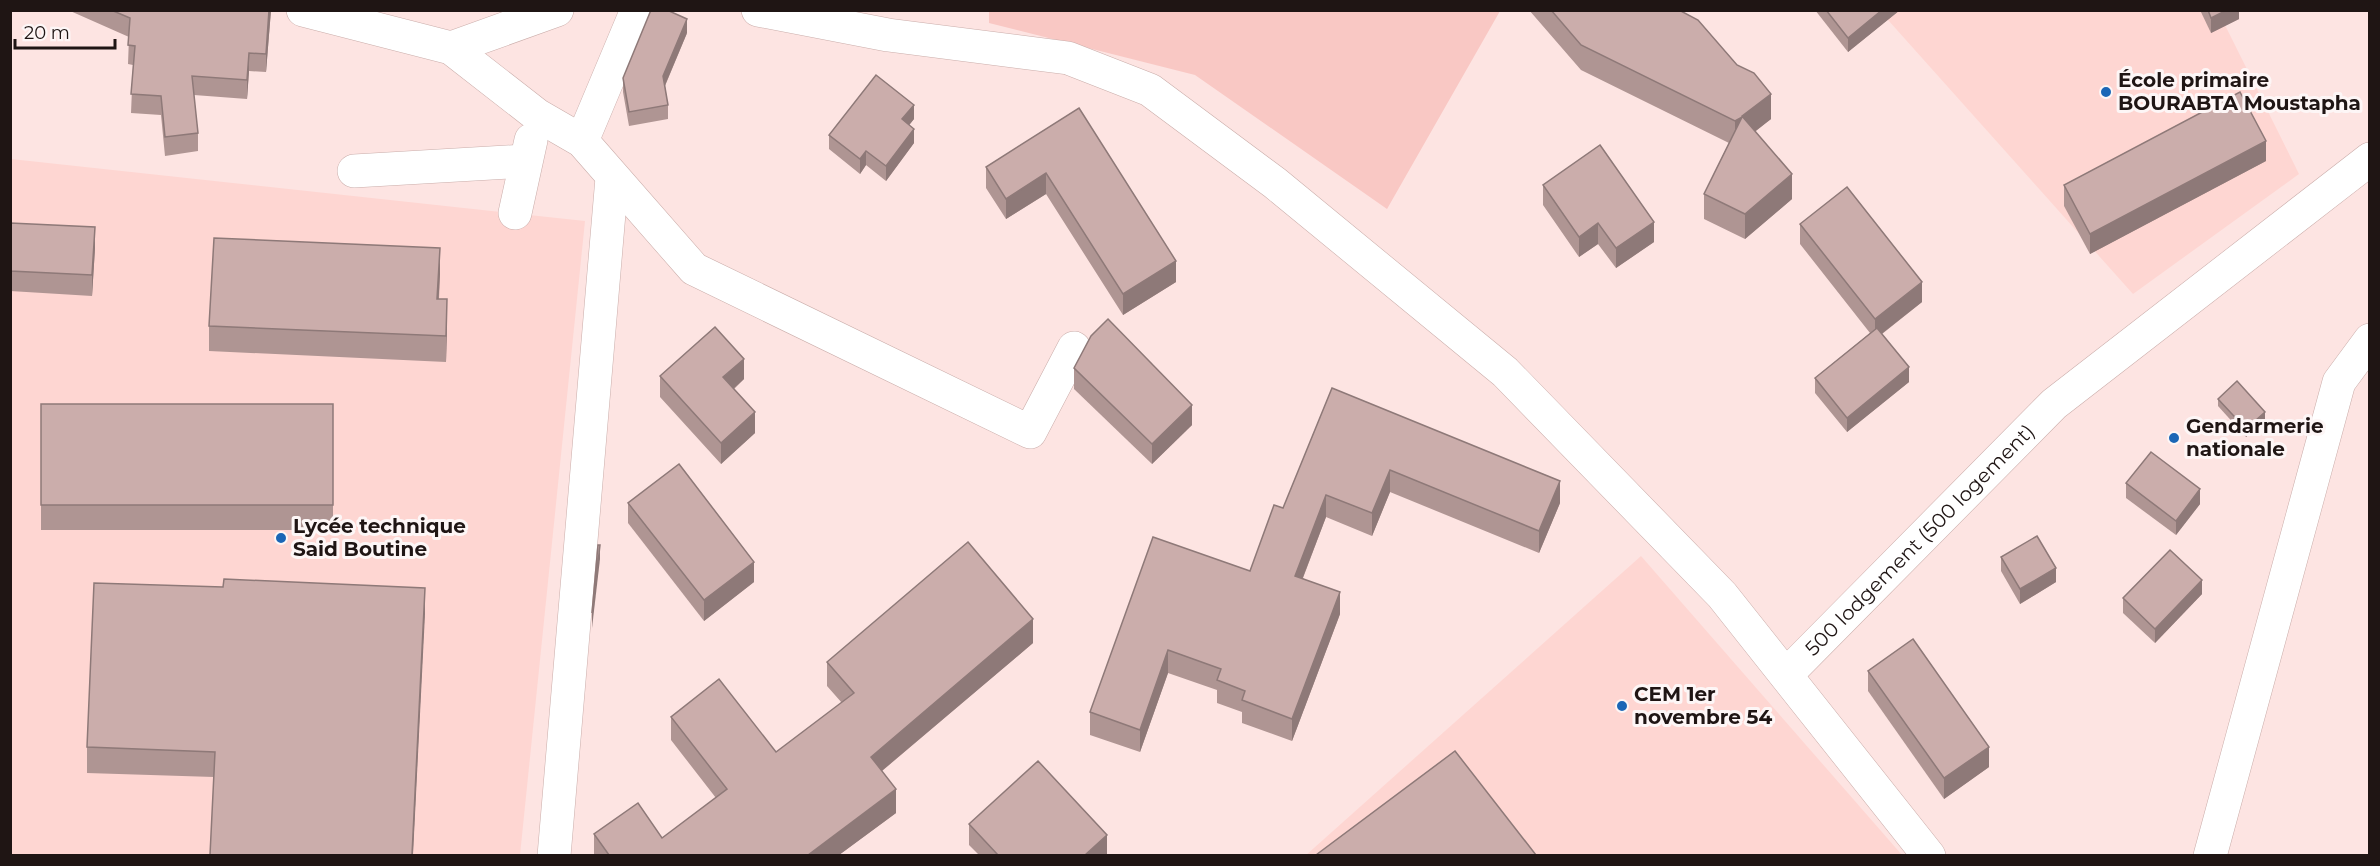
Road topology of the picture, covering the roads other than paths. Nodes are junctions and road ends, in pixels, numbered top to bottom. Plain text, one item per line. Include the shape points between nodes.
1 (303, 10) edge
2 (557, 10) edge
3 (637, 10) edge
4 (758, 10) edge
5 (451, 48) junction
6 (537, 115) junction
7 (582, 141) junction
8 (2370, 159) edge
9 (525, 161) junction
10 (354, 171) dead end
11 (612, 178) junction
12 (515, 213) dead end
13 (2370, 340) edge
14 (1074, 348) dead end
15 (1786, 675) junction
16 (554, 855) edge
17 (1929, 855) edge
18 (2210, 855) edge

1 - 5 street
2 - 5 street
3 - 7 street
4 - 15 street via 888,35 1068,58 1150,90 1275,183 1505,372 1722,595
5 - 6 street
6 - 7 street
6 - 9 street
7 - 11 street
8 - 15 street, 500 lodgement (500 logement) via 2054,404
9 - 10 street
9 - 12 street
11 - 14 street via 694,269 1030,432
11 - 16 street
13 - 18 street via 2339,382
15 - 17 street

